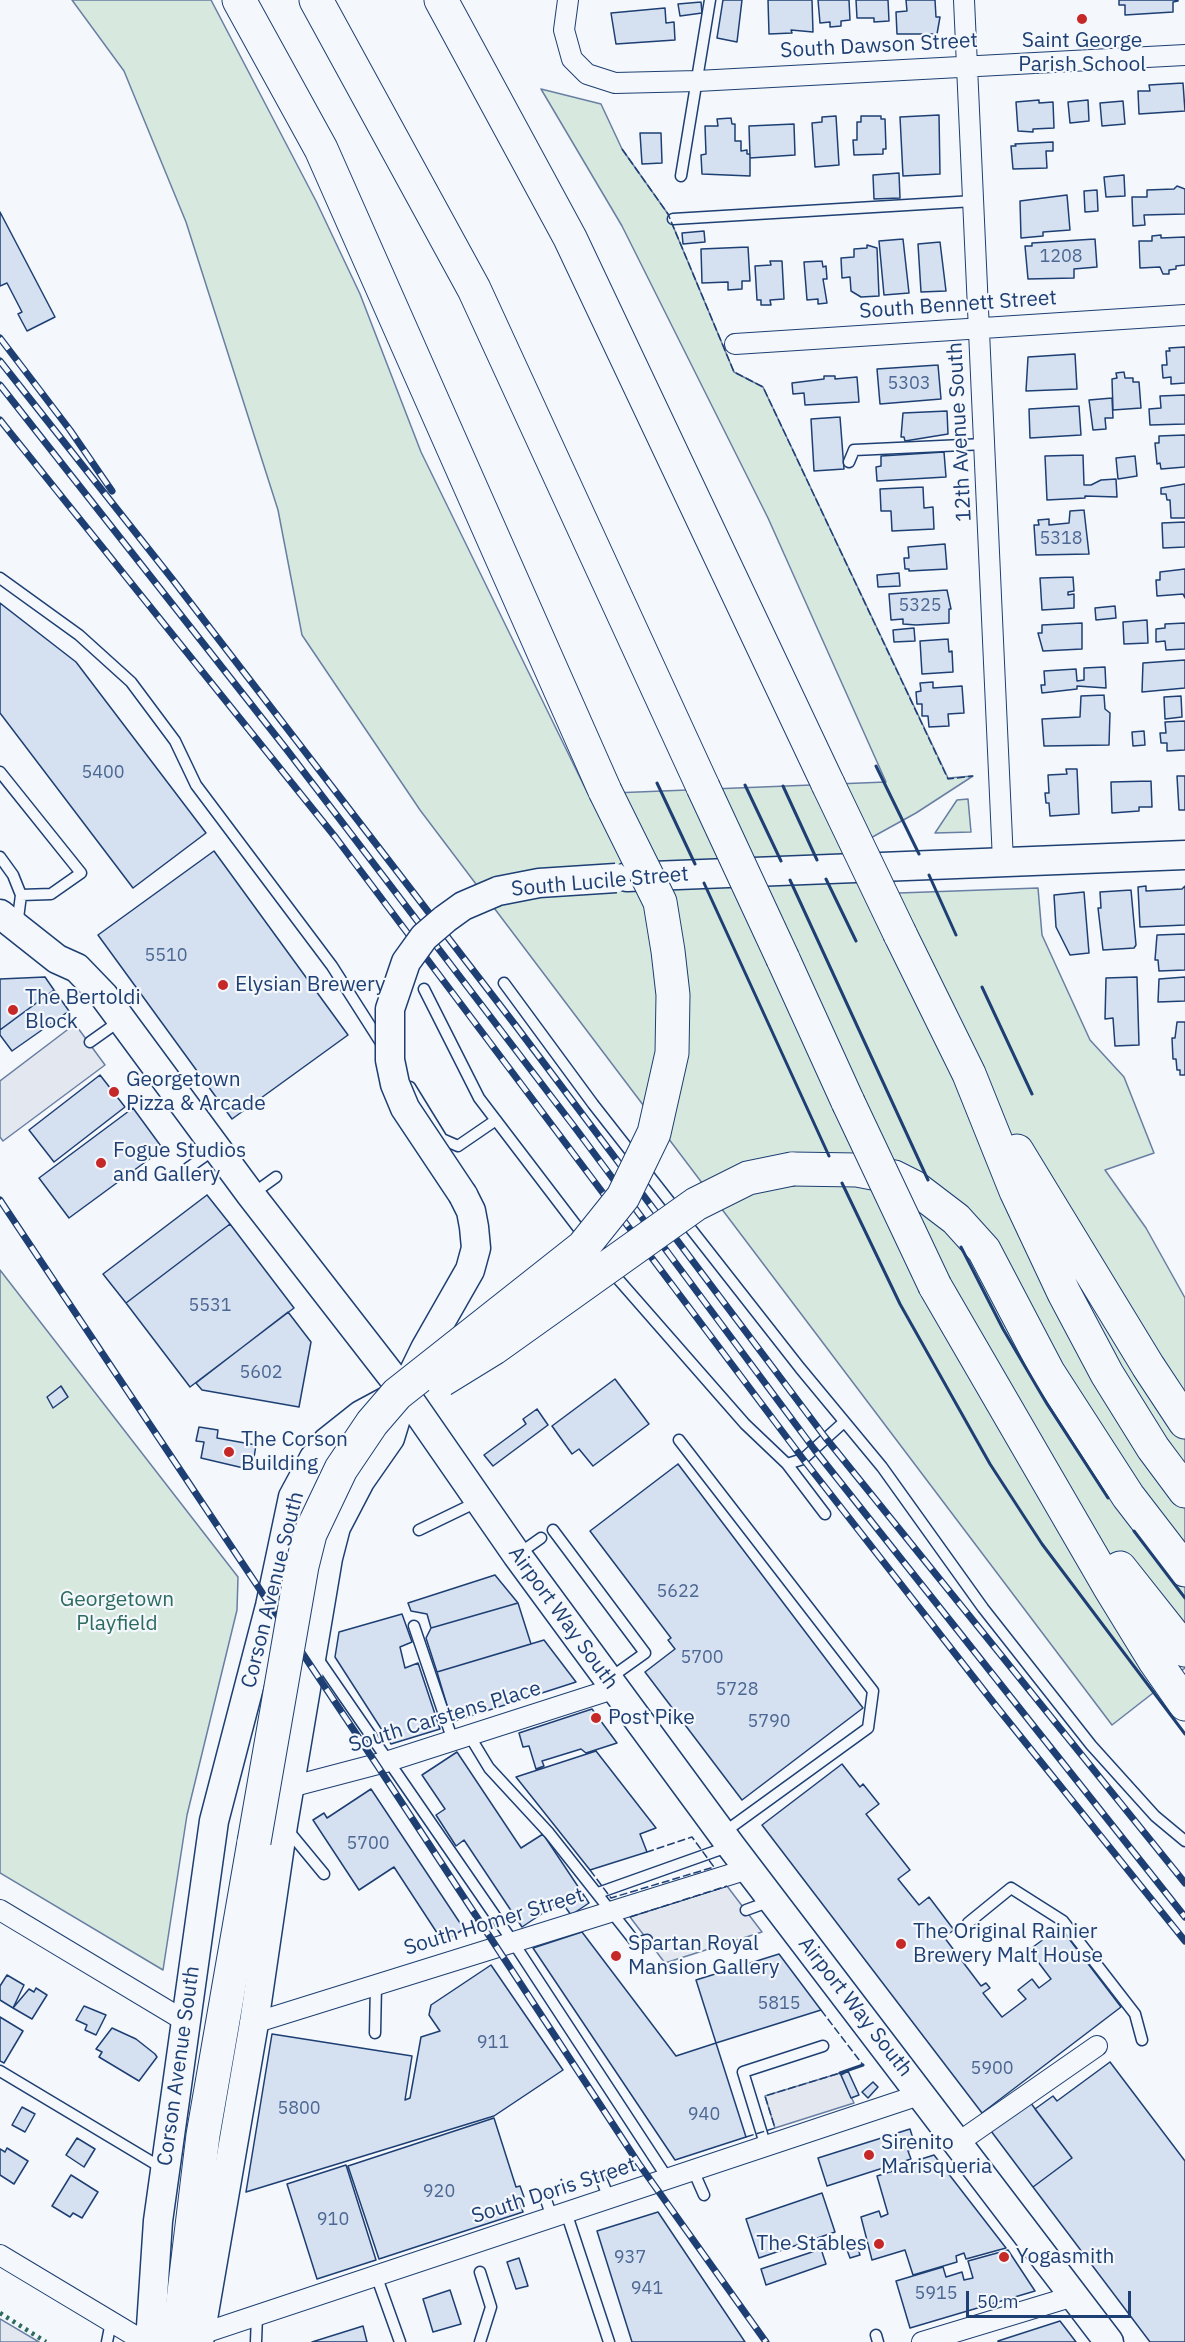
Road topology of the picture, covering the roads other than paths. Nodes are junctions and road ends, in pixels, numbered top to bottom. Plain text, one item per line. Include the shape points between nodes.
1 (239, 0) edge
2 (316, 0) edge
3 (441, 0) edge
4 (568, 0) edge
5 (710, 0) edge
6 (964, 0) edge
7 (1185, 55) edge
8 (968, 65) junction
9 (697, 81) junction
10 (681, 176) dead end
11 (974, 201) junction
12 (673, 219) dead end
13 (1185, 315) edge
14 (980, 328) junction
15 (735, 344) dead end
16 (985, 444) junction
17 (849, 462) dead end
18 (0, 578) edge
19 (0, 772) edge
20 (1185, 855) edge
21 (0, 858) edge
22 (1003, 861) junction
23 (21, 895) junction
24 (6, 925) edge
25 (504, 983) dead end
26 (424, 989) dead end
27 (122, 1019) junction
28 (90, 1042) dead end
29 (969, 1074) junction
30 (496, 1120) junction
31 (216, 1147) junction
32 (188, 1168) dead end
33 (276, 1177) dead end
34 (251, 1195) junction
35 (404, 1392) junction
36 (844, 1422) junction
37 (1185, 1422) edge
38 (372, 1423) junction
39 (679, 1440) dead end
40 (1024, 1442) junction
41 (787, 1464) junction
42 (1185, 1491) edge
43 (479, 1500) junction
44 (825, 1514) dead end
45 (419, 1530) dead end
46 (553, 1530) dead end
47 (541, 1538) dead end
48 (517, 1555) junction
49 (1185, 1570) edge
50 (414, 1626) dead end
51 (1185, 1650) edge
52 (312, 1651) junction
53 (610, 1684) junction
54 (1185, 1704) edge
55 (243, 1711) junction
56 (302, 1720) junction
57 (461, 1738) junction
58 (390, 1761) junction
59 (290, 1787) junction
60 (283, 1825) junction
61 (726, 1840) junction
62 (1185, 1841) edge
63 (748, 1869) junction
64 (324, 1874) dead end
65 (598, 1893) junction
66 (773, 1901) junction
67 (0, 1910) edge
68 (746, 1910) dead end
69 (611, 1911) junction
70 (968, 1923) dead end
71 (647, 1940) dead end
72 (513, 1942) junction
73 (376, 1984) junction
74 (185, 2021) junction
75 (254, 2023) junction
76 (375, 2033) dead end
77 (1142, 2040) dead end
78 (823, 2046) dead end
79 (1097, 2046) dead end
80 (0, 2071) edge
81 (922, 2094) junction
82 (959, 2142) junction
83 (766, 2147) junction
84 (165, 2169) junction
85 (693, 2170) junction
86 (668, 2179) junction
87 (704, 2195) dead end
88 (555, 2210) junction
89 (0, 2255) edge
90 (480, 2272) dead end
91 (376, 2276) junction
92 (1074, 2296) junction
93 (257, 2315) junction
94 (111, 2322) junction
95 (193, 2339) edge
96 (107, 2342) edge
97 (145, 2342) edge
98 (150, 2342) edge
99 (256, 2342) edge
100 (400, 2342) edge
101 (480, 2342) edge
102 (609, 2342) edge
103 (922, 2342) edge
104 (1109, 2342) edge

1 - 38 highway, bridge via 321,149 605,791 660,903 673,995 672,1053 654,1133 623,1197 583,1247 397,1394
2 - 40 highway, bridge via 474,289 848,1102 936,1286
3 - 29 highway, bridge via 570,238
4 - 9 street, South Dawson Street via 565,40 579,69 615,82
5 - 9 lane
6 - 8 street, 12th Avenue South
7 - 8 street, South Dawson Street
8 - 9 street, South Dawson Street
8 - 11 street, 12th Avenue South
9 - 10 lane
11 - 12 lane
11 - 14 street, 12th Avenue South
13 - 14 street, South Bennett Street
14 - 15 street, South Bennett Street
14 - 16 street, 12th Avenue South
16 - 17 lane via 855,450
16 - 22 street, 12th Avenue South
18 - 30 lane via 79,635 130,682 175,741 196,785 332,966 442,1139 458,1146
19 - 23 lane via 81,873 51,894
20 - 22 main road, South Lucile Street
21 - 23 lane
22 - 35 main road, South Lucile Street, bridge via 539,883 498,891 463,906 424,937 406,962 390,1009 390,1060 405,1108 471,1211 476,1248 470,1270
23 - 24 lane
24 - 27 main road, Airport Way South via 77,968
25 - 36 lane via 593,1104
26 - 30 lane via 479,1098
27 - 28 lane
27 - 31 main road, Airport Way South
29 - 37 highway
29 - 42 highway via 1016,1191 1064,1293 1107,1374
30 - 41 lane via 627,1293 745,1424
31 - 32 lane
31 - 34 main road, Airport Way South
33 - 34 lane
34 - 35 main road, Airport Way South
35 - 43 main road, Airport Way South
35 - 52 main road via 390,1438 360,1481 336,1527
35 - 55 main road, Corson Avenue South via 361,1415 330,1439 302,1478 293,1497
36 - 41 lane via 803,1459
36 - 62 lane via 1091,1745 1155,1816
38 - 49 highway, bridge via 494,1348 696,1204 748,1178 792,1169 857,1170 914,1187 956,1219 984,1250 1048,1372 1128,1496
38 - 95 highway, bridge via 341,1469 310,1534 302,1566 203,2135 188,2250
39 - 61 lane via 873,1691 868,1728
40 - 51 highway
40 - 54 highway
41 - 44 lane
43 - 45 lane
43 - 48 main road, Airport Way South
46 - 53 lane via 645,1653
47 - 48 lane
48 - 53 main road, Airport Way South
50 - 57 lane
52 - 56 main road
52 - 58 lane
53 - 57 street, South Carstens Place
53 - 61 main road, Airport Way South
55 - 56 main road
55 - 74 main road, Corson Avenue South via 214,1821
56 - 59 main road
57 - 58 street, South Carstens Place
57 - 65 lane via 549,1833
58 - 59 street, South Carstens Place
58 - 72 lane
59 - 60 main road
60 - 64 lane
60 - 75 main road
61 - 63 main road, Airport Way South
61 - 65 lane
63 - 66 main road, Airport Way South
63 - 69 street, South Homer Street
65 - 69 lane
66 - 68 lane
66 - 81 main road, Airport Way South
67 - 74 street
69 - 71 lane via 636,1943
69 - 72 street, South Homer Street
70 - 77 lane via 1011,1888 1063,1921 1136,2014
72 - 73 street, South Homer Street
72 - 86 lane
73 - 75 street, South Homer Street
73 - 76 lane
74 - 84 main road, Corson Avenue South
75 - 95 main road
78 - 83 lane via 743,2073
79 - 82 street
80 - 84 lane
81 - 82 main road, Airport Way South
81 - 83 street, South Doris Street
82 - 92 main road, Airport Way South
83 - 85 street, South Doris Street
84 - 98 main road, Corson Avenue South
85 - 86 street, South Doris Street
85 - 87 lane
86 - 88 street, South Doris Street via 606,2190
88 - 91 street, South Doris Street
88 - 102 lane
89 - 94 street
90 - 101 lane via 491,2307
91 - 93 street, South Doris Street
91 - 100 lane
92 - 103 street
92 - 104 main road, Airport Way South
93 - 95 street, South Doris Street
93 - 99 lane
94 - 96 lane
94 - 97 street

